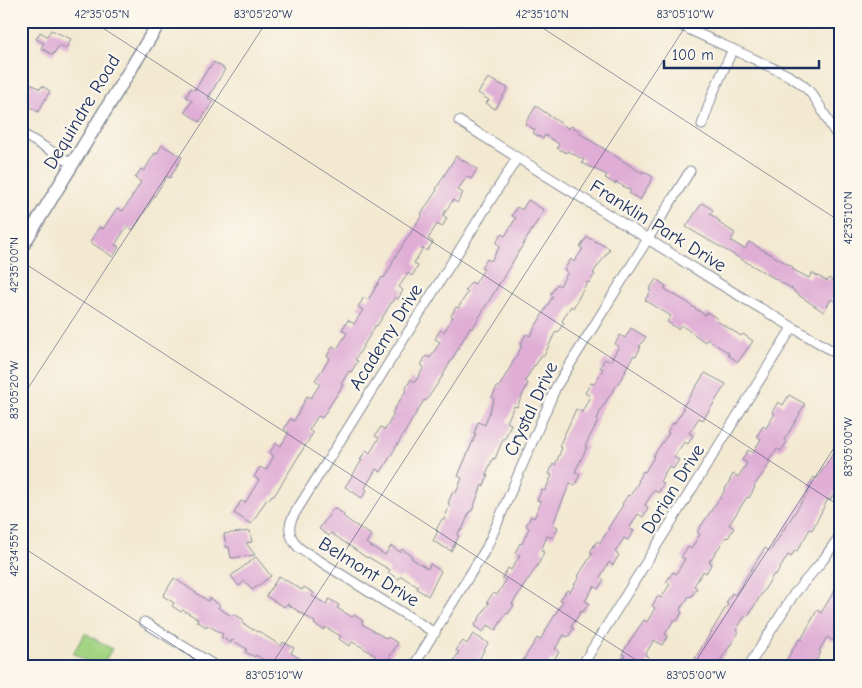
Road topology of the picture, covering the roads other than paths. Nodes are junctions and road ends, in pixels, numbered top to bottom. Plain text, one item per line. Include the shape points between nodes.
1 (160, 21) edge
2 (672, 21) edge
3 (732, 49) junction
4 (459, 121) dead end
5 (702, 124) dead end
6 (21, 134) edge
7 (841, 140) edge
8 (517, 158) junction
9 (73, 164) junction
10 (690, 171) dead end
11 (647, 239) junction
12 (21, 248) edge
13 (792, 328) junction
14 (841, 356) edge
15 (841, 534) edge
16 (290, 535) joint
17 (144, 622) dead end
18 (434, 633) junction
19 (21, 661) edge
20 (202, 663) edge
21 (31, 667) edge
22 (217, 667) edge
23 (413, 667) edge
24 (581, 667) edge
25 (748, 667) edge

1 - 9 main road, Dequindre Road
2 - 3 street
3 - 5 street
3 - 7 street via 800,83
4 - 8 street, Franklin Park Drive
6 - 9 street
8 - 11 street, Franklin Park Drive
8 - 16 street, Academy Drive via 295,513 289,526
9 - 12 main road, Dequindre Road
10 - 11 street, Crystal Drive
11 - 13 street, Franklin Park Drive
11 - 18 street, Crystal Drive via 556,387 487,547
13 - 14 street, Franklin Park Drive
13 - 24 street, Dorian Drive
15 - 25 street via 794,594
16 - 18 street, Belmont Drive via 299,548
17 - 20 street
18 - 23 street, Crystal Drive
19 - 21 lane
20 - 22 street

